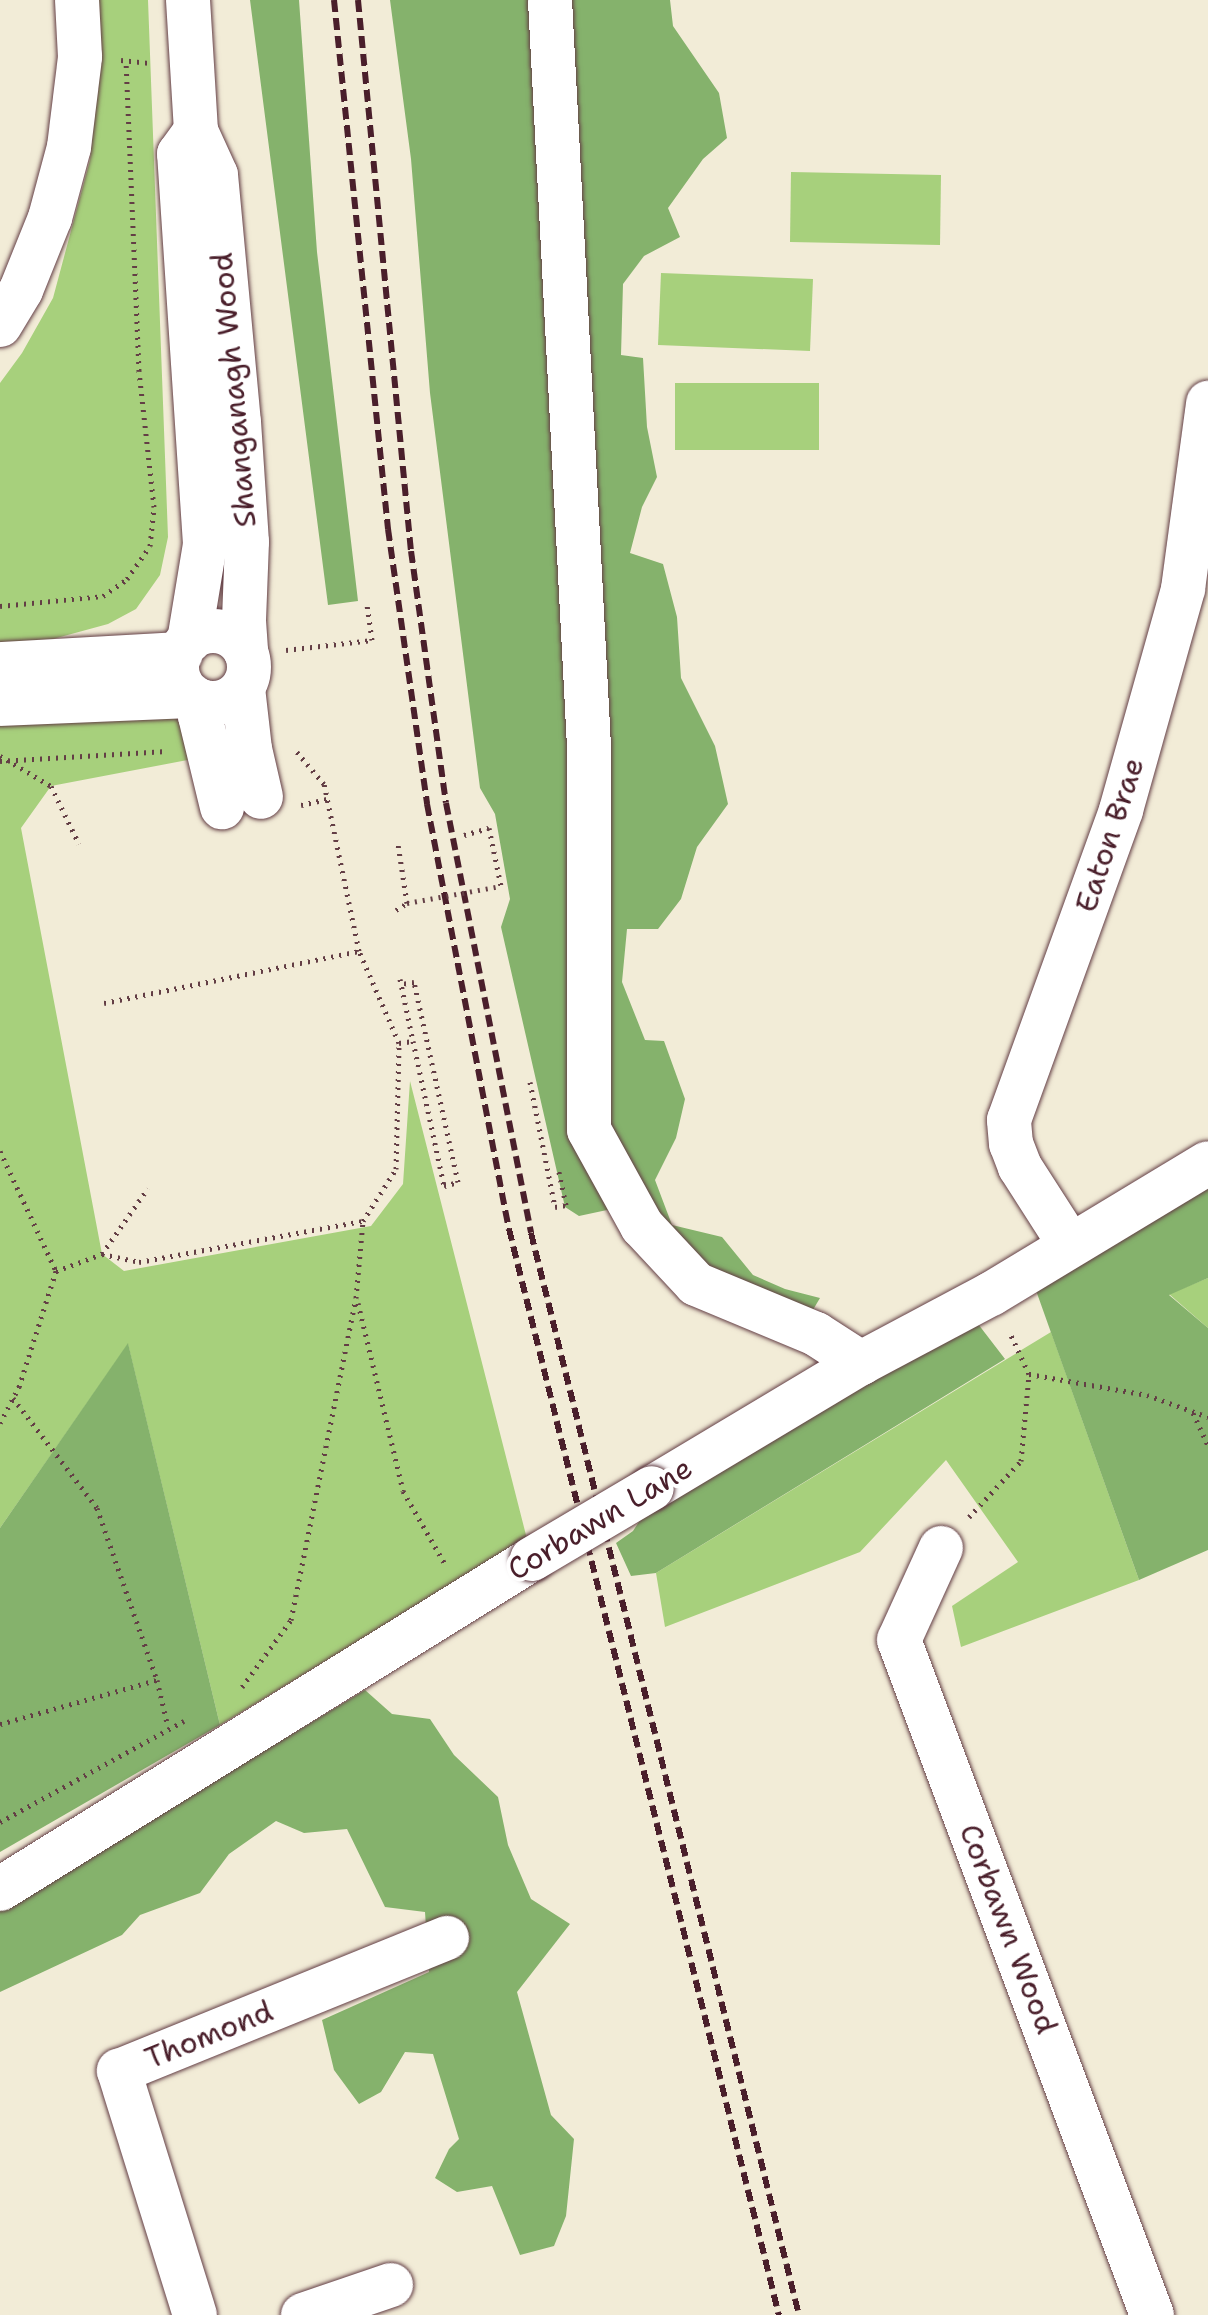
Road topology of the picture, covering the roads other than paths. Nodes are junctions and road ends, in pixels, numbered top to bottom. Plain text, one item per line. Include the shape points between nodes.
1 (77, 0) edge
2 (188, 0) edge
3 (550, 0) edge
4 (196, 131) junction
5 (0, 325) edge
6 (1208, 403) edge
7 (185, 648) junction
8 (268, 659) junction
9 (0, 664) edge
10 (197, 699) junction
11 (0, 704) edge
12 (1208, 1163) edge
13 (1070, 1245) junction
14 (861, 1363) junction
15 (941, 1548) road end
16 (0, 1889) edge
17 (447, 1938) dead end
18 (391, 2285) dead end
19 (195, 2315) edge
20 (303, 2315) edge
21 (1152, 2315) edge

1 - 5 street via 80,57 69,147 50,218 21,290
2 - 4 street, Shanganagh Wood
3 - 14 street via 589,746 589,1130 642,1226 696,1284 816,1334
4 - 7 street, Shanganagh Wood via 179,154 205,544
4 - 8 street, Shanganagh Wood via 216,175 247,542 244,621
6 - 13 street, Eaton Brae via 1183,589 1121,810 1009,1120 1020,1167
7 - 8 street via 198,635 218,632
7 - 9 street
7 - 10 street, Shanganagh Wood via 180,681
8 - 10 street via 222,702
8 - 10 street, Shanganagh Wood via 242,802 200,716
10 - 11 street
12 - 13 street, Corbawn Lane
13 - 14 street, Corbawn Lane
14 - 16 street, Corbawn Lane, bridge via 458,1603
15 - 21 street, Corbawn Wood via 899,1640
17 - 19 street, Thomond via 119,2071
18 - 20 street

